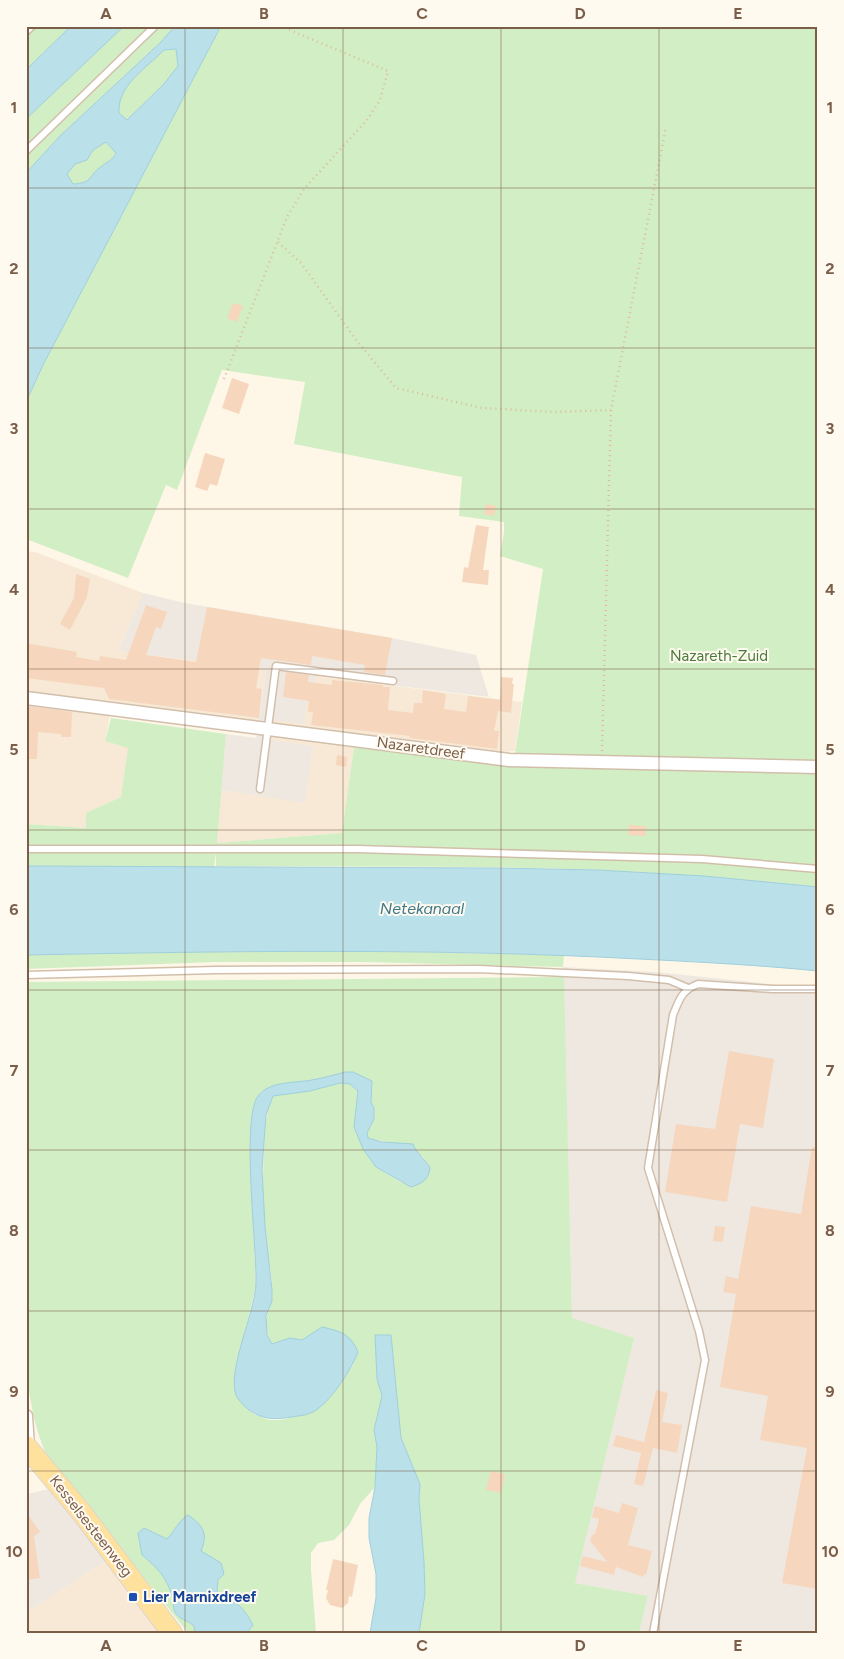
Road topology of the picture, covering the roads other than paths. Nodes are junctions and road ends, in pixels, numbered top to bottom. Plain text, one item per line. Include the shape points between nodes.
1 (32, 26) edge
2 (154, 26) edge
3 (26, 32) edge
4 (26, 151) edge
5 (393, 681) dead end
6 (26, 698) edge
7 (268, 728) junction
8 (818, 766) edge
9 (260, 789) dead end
10 (26, 849) edge
11 (818, 869) edge
12 (26, 975) edge
13 (688, 988) junction
14 (818, 990) edge
15 (26, 1416) edge
16 (27, 1446) edge
17 (172, 1633) edge
18 (653, 1633) edge

1 - 3 lane
2 - 4 lane
5 - 7 lane via 276,666
6 - 7 street, Nazaretdreef
7 - 8 street, Nazaretdreef via 509,760
7 - 9 lane
10 - 11 lane via 357,848 702,859
12 - 13 lane via 478,969 628,976 669,980
13 - 14 lane via 698,984
13 - 18 lane via 673,1014 648,1168 699,1331 705,1360
15 - 16 street
16 - 17 main road, Kesselsesteenweg

